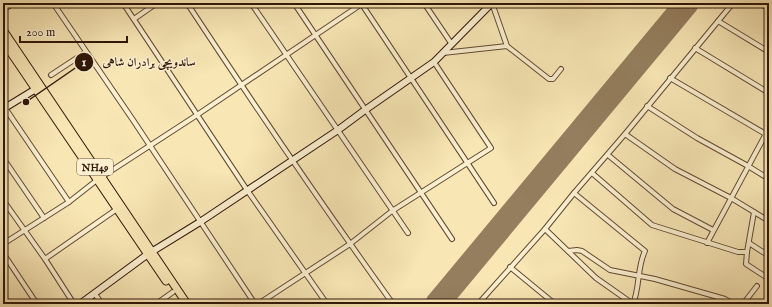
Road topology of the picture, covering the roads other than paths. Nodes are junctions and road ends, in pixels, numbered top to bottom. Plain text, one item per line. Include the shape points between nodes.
1 (14, 3) edge
2 (53, 3) edge
3 (123, 3) edge
4 (157, 3) edge
5 (188, 3) edge
6 (251, 3) edge
7 (294, 3) edge
8 (361, 3) edge
9 (424, 3) edge
10 (492, 3) edge
11 (733, 3) edge
12 (759, 3) edge
13 (769, 9) edge
14 (3, 10) edge
15 (134, 19) junction
16 (718, 21) junction
17 (3, 30) edge
18 (314, 35) junction
19 (3, 41) edge
20 (452, 43) junction
21 (507, 46) junction
22 (695, 48) junction
23 (86, 52) junction
24 (769, 52) edge
25 (442, 53) junction
26 (287, 55) junction
27 (434, 62) junction
28 (561, 69) dead end
29 (51, 75) dead end
30 (411, 78) junction
31 (670, 78) junction
32 (241, 85) junction
33 (37, 86) junction
34 (769, 93) edge
35 (3, 106) edge
36 (647, 106) junction
37 (365, 110) junction
38 (197, 115) junction
39 (769, 128) edge
40 (338, 130) junction
41 (625, 134) junction
42 (767, 135) edge
43 (150, 145) junction
44 (608, 154) junction
45 (3, 158) edge
46 (292, 160) junction
47 (468, 164) junction
48 (748, 166) junction
49 (592, 173) junction
50 (99, 178) junction
51 (769, 179) edge
52 (247, 190) junction
53 (574, 193) junction
54 (421, 194) junction
55 (731, 198) junction
56 (3, 200) edge
57 (69, 202) junction
58 (494, 203) dead end
59 (117, 209) junction
60 (392, 211) junction
61 (754, 212) junction
62 (44, 218) junction
63 (769, 221) edge
64 (200, 222) junction
65 (545, 229) junction
66 (25, 230) junction
67 (713, 230) junction
68 (408, 233) dead end
69 (452, 239) dead end
70 (707, 243) junction
71 (749, 243) junction
72 (3, 244) edge
73 (350, 244) junction
74 (568, 251) junction
75 (748, 252) junction
76 (3, 253) edge
77 (150, 253) junction
78 (769, 256) edge
79 (45, 259) junction
80 (510, 267) junction
81 (305, 272) junction
82 (639, 276) junction
83 (769, 279) edge
84 (757, 286) dead end
85 (173, 292) junction
86 (95, 294) junction
87 (37, 304) edge
88 (74, 304) edge
89 (80, 304) edge
90 (102, 304) edge
91 (156, 304) edge
92 (181, 304) edge
93 (187, 304) edge
94 (256, 304) edge
95 (327, 304) edge
96 (393, 304) edge
97 (478, 304) edge
98 (555, 304) edge
99 (633, 304) edge
100 (734, 304) edge
101 (743, 304) edge

1 - 14 street
2 - 23 street
3 - 15 street
4 - 15 street
5 - 32 street
6 - 26 street
7 - 18 street
8 - 18 street
8 - 30 street
9 - 20 street
10 - 20 street
10 - 21 street
11 - 16 street
12 - 13 street
15 - 38 street
16 - 22 street
16 - 24 street
17 - 33 highway, NH49
18 - 26 street
18 - 37 street
19 - 33 highway, NH49
20 - 25 street
21 - 25 street
21 - 28 street via 549,80
22 - 31 street
22 - 34 street
23 - 29 street
23 - 43 street
25 - 27 street
26 - 32 street
26 - 40 street
27 - 30 street
27 - 47 street via 491,148
30 - 37 street
30 - 47 street
31 - 36 street
31 - 42 street
32 - 38 street
32 - 46 street
33 - 35 street
33 - 50 highway, NH49
35 - 57 street
36 - 41 street
36 - 48 street via 696,138
37 - 40 street
37 - 54 street
38 - 43 street
38 - 52 street
39 - 42 street
40 - 46 street
40 - 60 street
41 - 44 street
41 - 55 street via 675,169
42 - 48 street
43 - 50 street
43 - 64 street
44 - 49 street
44 - 67 street via 673,210
45 - 62 street
46 - 52 street
46 - 73 street
47 - 54 street
47 - 58 street
48 - 51 street
48 - 55 street
49 - 53 street
49 - 70 street via 652,225
50 - 57 street
50 - 59 highway, NH49
50 - 77 highway, NH49
52 - 64 street
52 - 81 street
53 - 65 street
53 - 82 street via 645,251
54 - 60 street
54 - 69 street
55 - 61 street
55 - 67 street
56 - 66 street
57 - 62 street
59 - 77 highway, NH49
59 - 79 street
60 - 68 street
60 - 73 street
61 - 63 street
61 - 71 street
62 - 66 street
64 - 77 street
64 - 94 street
65 - 74 street
65 - 80 street
66 - 72 street
66 - 79 street
67 - 70 street
70 - 75 street via 738,252
71 - 75 street
71 - 78 street
73 - 81 street
73 - 96 street
74 - 82 street via 582,251 610,270
74 - 99 street via 596,278
75 - 83 street via 746,264
76 - 87 street
77 - 85 highway, NH49
77 - 86 street
77 - 93 highway, NH49
79 - 88 street
80 - 97 street
80 - 98 street
81 - 94 street
81 - 95 street
82 - 99 street
82 - 100 street via 725,299
84 - 101 street
85 - 91 street
85 - 92 highway, NH49
86 - 89 street
86 - 90 street

